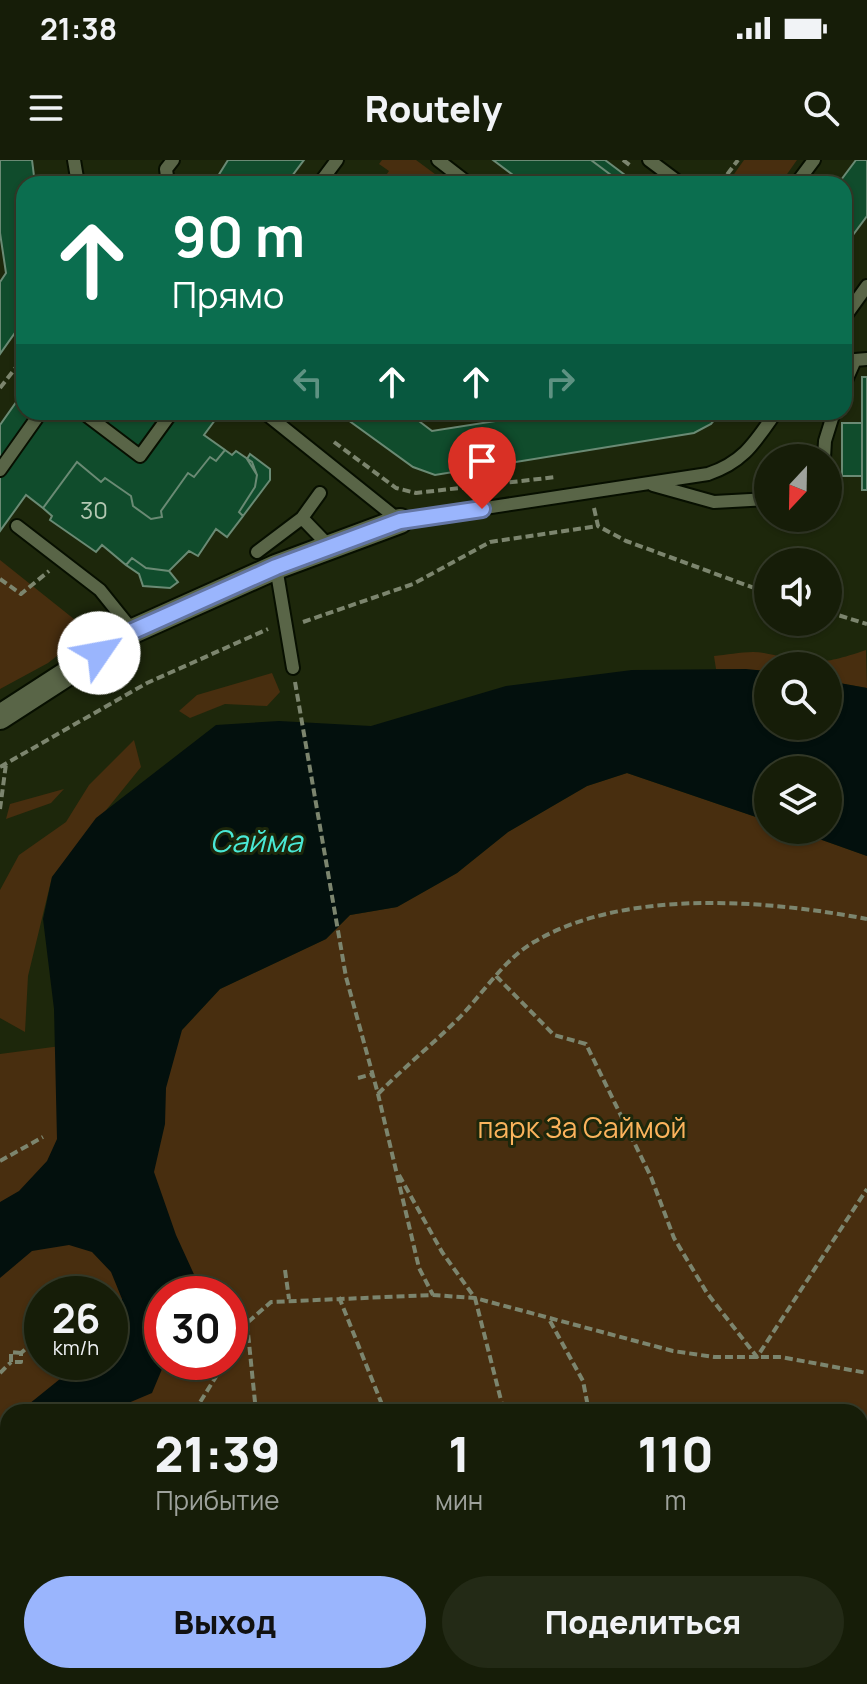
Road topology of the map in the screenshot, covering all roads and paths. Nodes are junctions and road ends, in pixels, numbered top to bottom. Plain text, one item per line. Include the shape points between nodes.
1 (438, 160) edge
2 (649, 160) edge
3 (459, 176) edge
4 (670, 176) edge
5 (867, 286) edge
6 (852, 307) edge
7 (16, 367) edge
8 (0, 388) edge
9 (35, 420) edge
10 (93, 420) edge
11 (166, 420) edge
12 (274, 420) edge
13 (770, 420) edge
14 (832, 420) edge
15 (328, 437) dead end
16 (825, 444) edge
17 (0, 470) edge
18 (571, 475) dead end
19 (650, 484) junction
20 (320, 493) dead end
21 (592, 493) junction
22 (754, 500) edge
23 (302, 518) junction
24 (400, 521) junction
25 (17, 526) dead end
26 (330, 547) junction
27 (60, 559) junction
28 (266, 559) junction
29 (0, 579) edge
30 (754, 588) edge
31 (842, 616) edge
32 (867, 624) edge
33 (133, 631) junction
34 (293, 668) joint
35 (0, 717) edge
36 (6, 764) dead end
37 (0, 809) edge
38 (867, 919) edge
39 (496, 976) junction
40 (373, 1074) junction
41 (358, 1078) dead end
42 (378, 1094) junction
43 (43, 1137) dead end
44 (0, 1161) edge
45 (396, 1169) junction
46 (867, 1189) edge
47 (285, 1270) dead end
48 (433, 1295) junction
49 (339, 1297) junction
50 (475, 1298) junction
51 (289, 1299) junction
52 (548, 1319) junction
53 (248, 1322) edge
54 (248, 1333) edge
55 (24, 1350) edge
56 (21, 1353) junction
57 (757, 1357) junction
58 (11, 1362) junction
59 (0, 1373) edge
60 (867, 1373) edge
61 (214, 1380) edge
62 (199, 1404) edge
63 (255, 1404) edge
64 (381, 1404) edge
65 (502, 1404) edge
66 (587, 1404) edge

1 - 3 lane
2 - 4 lane
5 - 6 lane
7 - 8 path
9 - 17 lane
10 - 11 lane via 140,456
12 - 24 lane
13 - 19 lane via 732,466
14 - 16 lane
15 - 18 path via 396,488 416,493
19 - 21 lane
19 - 22 lane via 714,502
20 - 23 lane
21 - 24 lane
21 - 30 path via 598,526
23 - 26 lane
23 - 28 lane
24 - 26 street
25 - 27 lane
26 - 28 street
27 - 29 path via 21,594
27 - 33 lane via 100,590
28 - 33 street
28 - 34 lane
31 - 32 path
33 - 35 street
34 - 40 path via 346,977
36 - 37 path
38 - 39 path via 818,910 686,904 615,910 531,943
39 - 42 path
39 - 57 path via 554,1035 586,1044 651,1177 674,1238 707,1293
40 - 41 path
40 - 42 path
42 - 45 path
43 - 44 path
45 - 48 path via 419,1268
45 - 50 path via 442,1252
46 - 57 path
47 - 51 path
48 - 49 path
48 - 50 path
49 - 51 path
49 - 64 path
50 - 52 path
50 - 65 path
51 - 53 path via 271,1302
52 - 57 path via 673,1351
52 - 66 path via 583,1381
54 - 63 path
55 - 56 path
56 - 58 path via 21,1362
56 - 58 path via 11,1352
57 - 60 path
58 - 59 path
61 - 62 path

